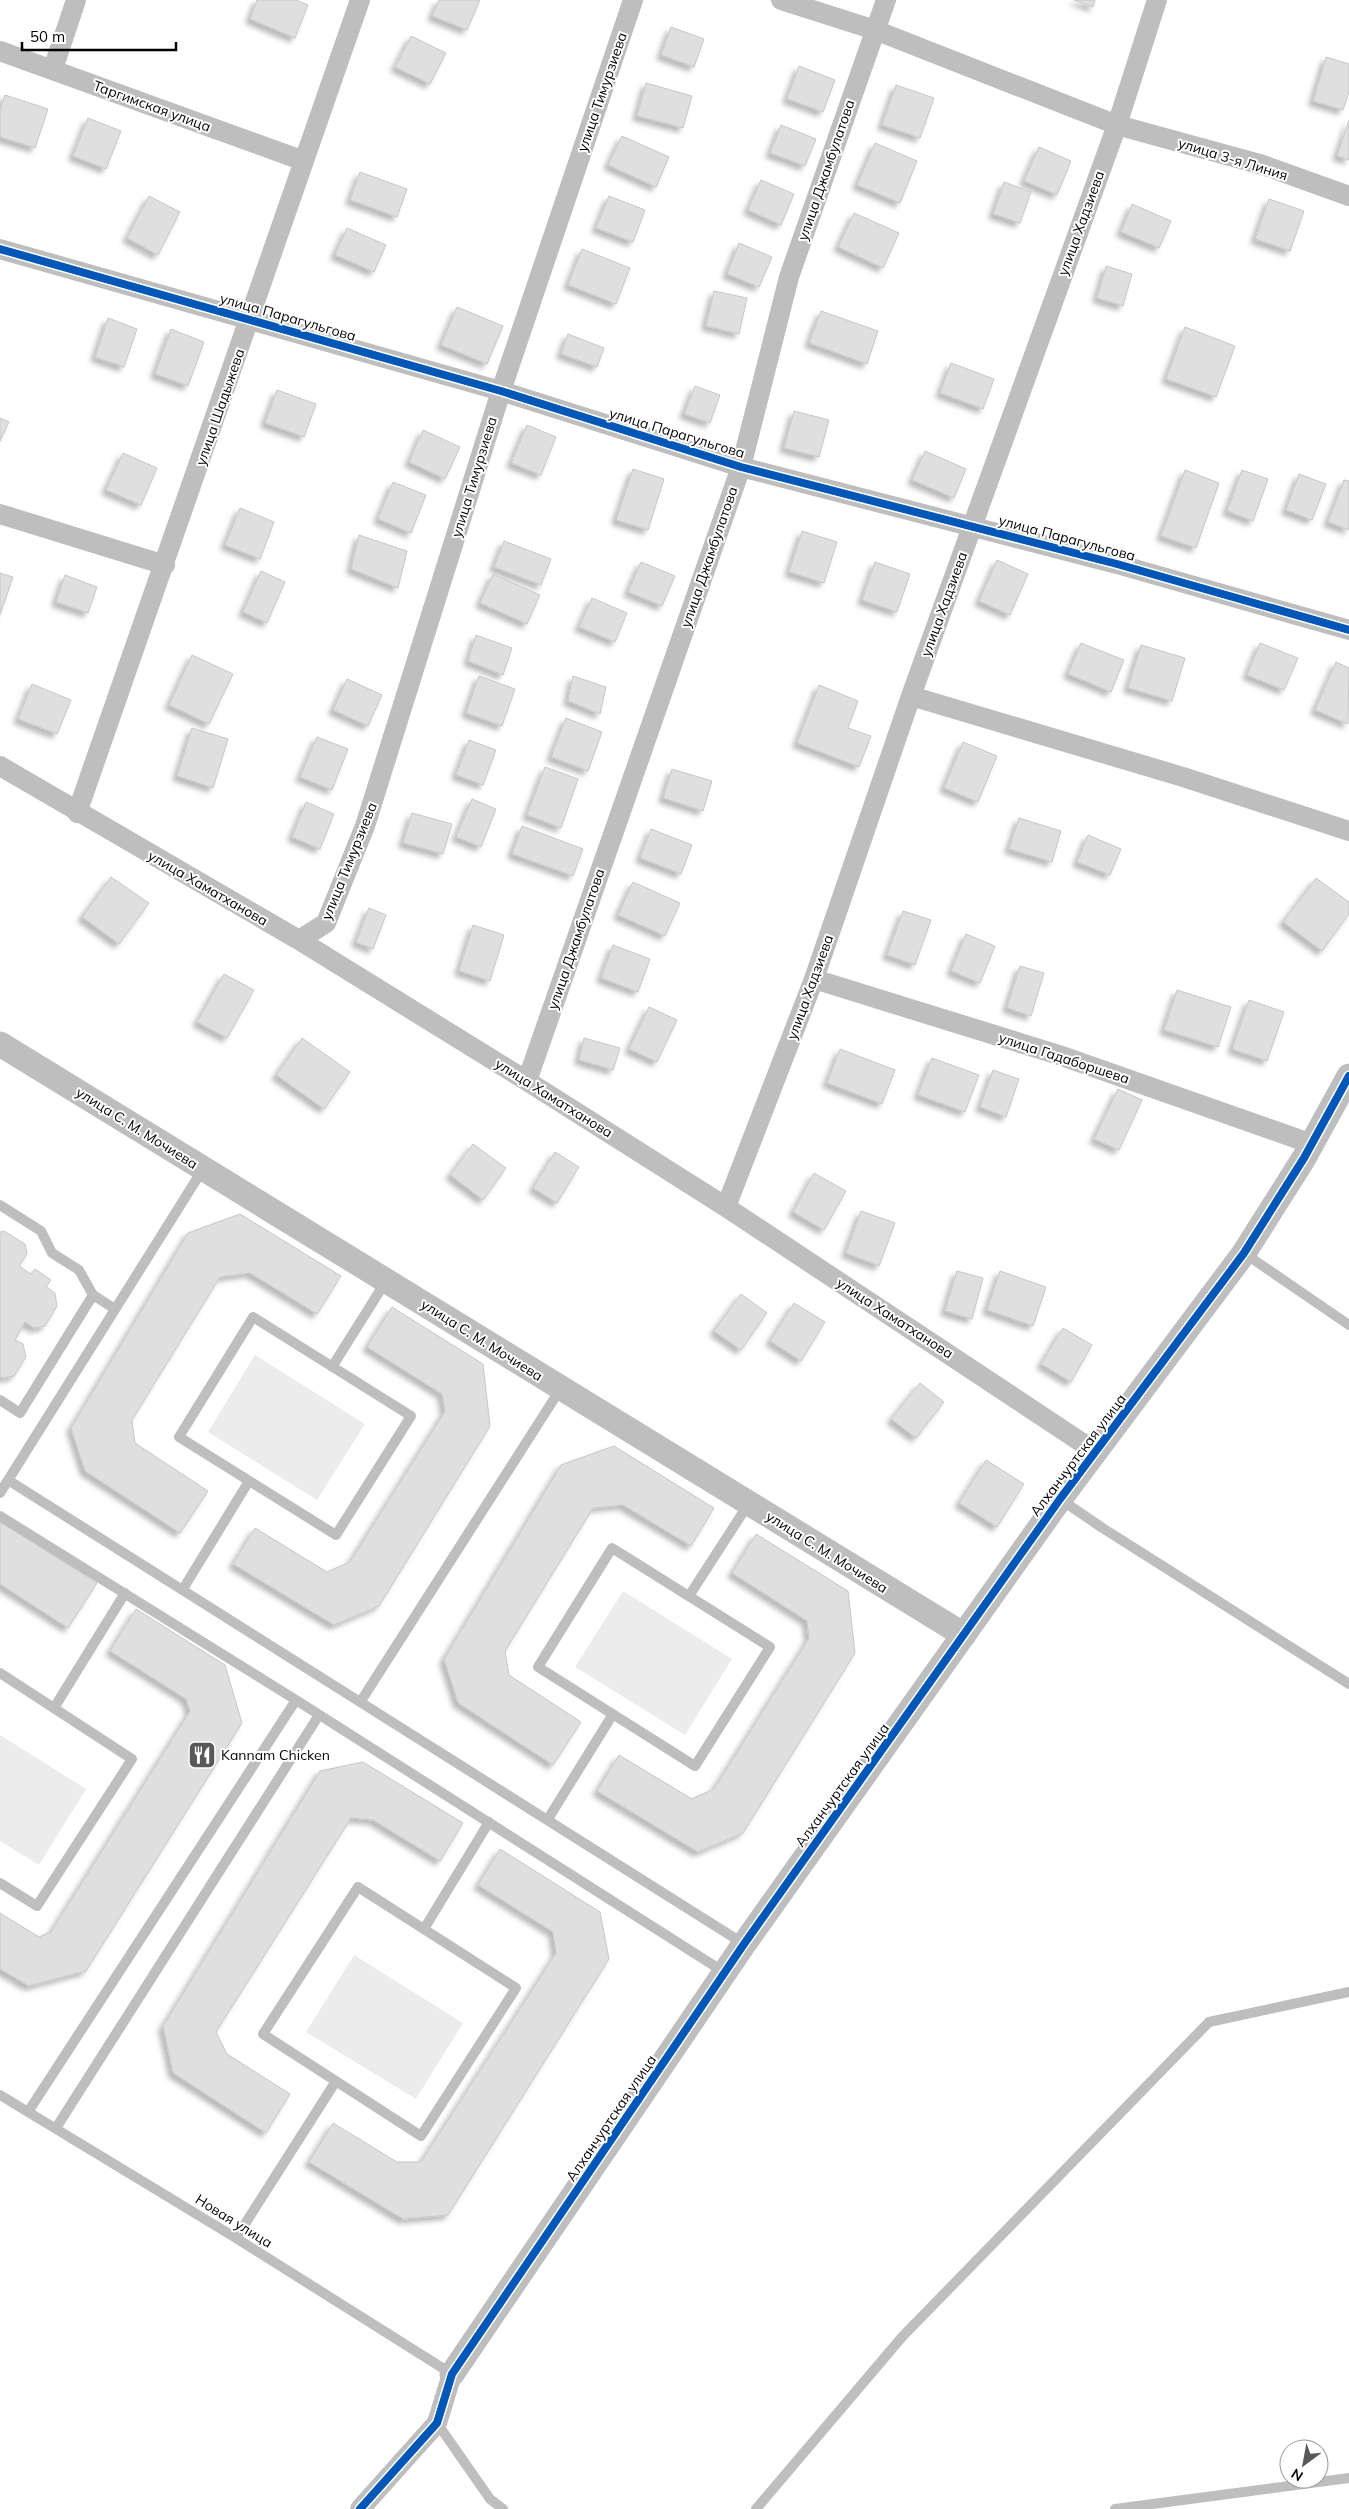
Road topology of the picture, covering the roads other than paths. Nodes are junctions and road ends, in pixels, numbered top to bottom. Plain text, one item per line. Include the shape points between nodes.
1 (76, 0) edge
2 (360, 0) edge
3 (633, 0) edge
4 (781, 0) edge
5 (886, 0) edge
6 (1157, 0) edge
7 (874, 30) junction
8 (0, 51) edge
9 (53, 69) junction
10 (1117, 125) junction
11 (304, 161) junction
12 (1349, 196) edge
13 (0, 249) edge
14 (250, 319) junction
15 (500, 391) junction
16 (741, 467) junction
17 (0, 514) edge
18 (972, 526) junction
19 (165, 566) junction
20 (1349, 630) edge
21 (911, 696) junction
22 (0, 766) edge
23 (77, 813) junction
24 (1349, 831) edge
25 (299, 940) junction
26 (814, 979) junction
27 (0, 1044) edge
28 (1349, 1076) edge
29 (527, 1081) junction
30 (1312, 1144) junction
31 (203, 1169) junction
32 (0, 1205) edge
33 (726, 1207) junction
34 (1244, 1253) junction
35 (386, 1282) junction
36 (94, 1295) junction
37 (115, 1308) junction
38 (1349, 1326) edge
39 (332, 1367) junction
40 (561, 1388) junction
41 (0, 1400) edge
42 (1096, 1452) junction
43 (8, 1480) junction
44 (249, 1481) junction
45 (0, 1493) edge
46 (1060, 1499) junction
47 (749, 1504) junction
48 (0, 1516) edge
49 (183, 1589) junction
50 (125, 1594) junction
51 (689, 1596) junction
52 (964, 1635) junction
53 (0, 1673) edge
54 (1349, 1684) edge
55 (296, 1700) junction
56 (361, 1701) junction
57 (54, 1708) junction
58 (613, 1714) junction
59 (319, 1715) junction
60 (548, 1819) junction
61 (489, 1822) junction
62 (0, 1882) edge
63 (424, 1929) junction
64 (744, 1944) junction
65 (724, 1972) junction
66 (1349, 1992) edge
67 (336, 2082) junction
68 (0, 2095) edge
69 (28, 2112) junction
70 (56, 2128) junction
71 (236, 2238) junction
72 (452, 2374) junction
73 (437, 2423) junction
74 (1349, 2478) edge
75 (360, 2509) edge
76 (503, 2509) edge
77 (756, 2509) edge
78 (1115, 2509) edge

1 - 9 street
2 - 11 street, улица Шадыжева
3 - 15 street, улица Тимурзиева
4 - 7 street, улица 3-я Линия
5 - 7 street, улица Джамбулатова
6 - 10 street, улица Хадзиева
7 - 10 street, улица 3-я Линия
7 - 16 street, улица Джамбулатова via 789,277
8 - 9 street, Таргимская улица
9 - 11 street, Таргимская улица
10 - 12 street, улица 3-я Линия via 1263,166
10 - 18 street, улица Хадзиева
11 - 14 street, улица Шадыжева
13 - 14 street, улица Парагульгова
14 - 15 street, улица Парагульгова
14 - 19 street, улица Шадыжева
15 - 16 street, улица Парагульгова
15 - 25 street, улица Тимурзиева via 365,826 326,924
16 - 18 street, улица Парагульгова
16 - 29 street, улица Джамбулатова
17 - 19 street
18 - 20 street, улица Парагульгова
18 - 21 street, улица Хадзиева
19 - 23 street, улица Шадыжева
21 - 24 street
21 - 26 street, улица Хадзиева
22 - 23 street, улица Хаматханова
23 - 25 street, улица Хаматханова
25 - 29 street, улица Хаматханова
26 - 30 street, улица Гадаборшева via 1059,1055
26 - 33 street, улица Хадзиева
27 - 31 street, улица С. М. Мочиева
28 - 30 street, Алханчуртская улица
29 - 33 street, улица Хаматханова
30 - 34 street, Алханчуртская улица
31 - 35 street, улица С. М. Мочиева
31 - 37 lane
32 - 36 lane via 41,1231 52,1253 78,1270
33 - 42 street, улица Хаматханова
34 - 38 lane
34 - 42 street, Алханчуртская улица
35 - 39 lane
35 - 40 street, улица С. М. Мочиева
36 - 37 lane
36 - 41 lane via 20,1413
37 - 43 lane
39 - 44 lane via 254,1317 178,1437
39 - 44 lane via 411,1416 336,1535
40 - 47 street, улица С. М. Мочиева
40 - 56 lane
42 - 46 street, Алханчуртская улица
43 - 45 lane
43 - 49 lane
44 - 49 lane
46 - 52 street, Алханчуртская улица
46 - 54 lane via 1100,1528
47 - 51 lane
47 - 52 street, улица С. М. Мочиева
48 - 50 lane
49 - 56 lane
50 - 55 lane
50 - 57 lane
51 - 58 lane via 612,1548 538,1667
51 - 58 lane via 770,1647 695,1766
52 - 64 street, Алханчуртская улица
53 - 57 lane
55 - 59 lane
55 - 69 lane
56 - 60 lane
57 - 62 lane via 132,1759 37,1906
58 - 60 lane
59 - 61 lane
59 - 70 lane
60 - 64 lane
61 - 63 lane
61 - 65 lane
63 - 67 lane via 358,1886 263,2034
63 - 67 lane via 516,1988 421,2136
64 - 65 street, Алханчуртская улица
65 - 72 street, Алханчуртская улица
66 - 77 lane via 1209,2022 902,2337
67 - 71 lane
68 - 69 lane, Новая улица
69 - 70 lane, Новая улица
70 - 71 lane, Новая улица
71 - 72 lane, Новая улица
72 - 73 street, Алханчуртская улица
73 - 75 street, Алханчуртская улица
73 - 76 lane via 490,2499
74 - 78 lane

